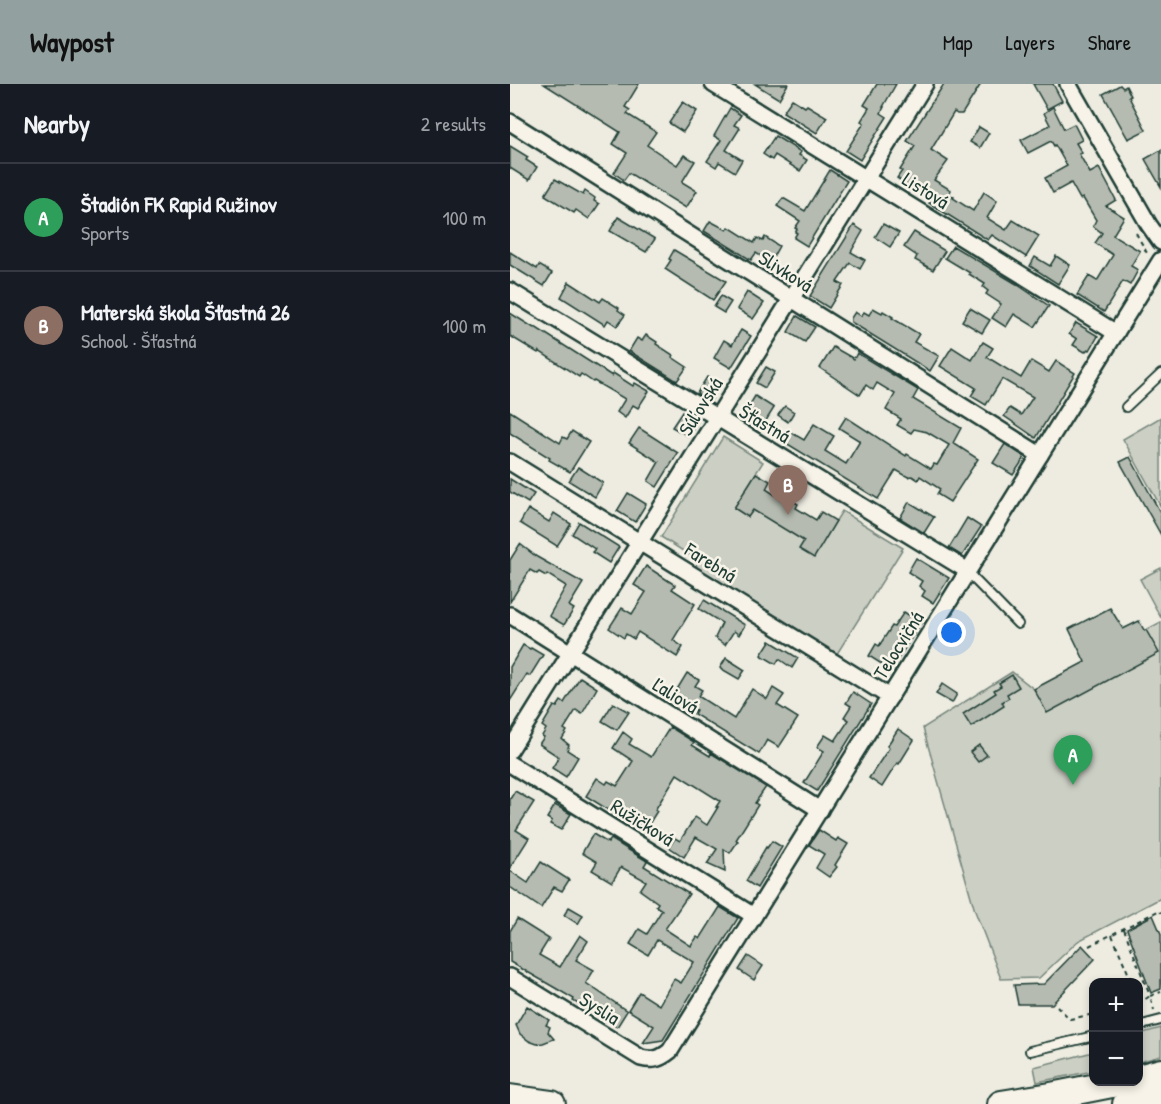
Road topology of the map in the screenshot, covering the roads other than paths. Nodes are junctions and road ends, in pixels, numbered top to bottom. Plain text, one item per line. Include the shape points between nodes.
1 (713, 84) edge
2 (925, 84) edge
3 (1068, 84) edge
4 (510, 122) edge
5 (867, 178) junction
6 (1161, 242) edge
7 (1156, 259) edge
8 (510, 291) edge
9 (791, 298) junction
10 (1116, 333) junction
11 (1161, 374) edge
12 (1126, 407) dead end
13 (723, 421) junction
14 (1040, 455) junction
15 (510, 462) edge
16 (639, 542) junction
17 (968, 571) junction
18 (510, 615) edge
19 (1018, 624) dead end
20 (570, 653) junction
21 (890, 697) junction
22 (510, 750) edge
23 (510, 764) edge
24 (820, 810) junction
25 (754, 916) junction
26 (510, 977) edge
27 (1159, 1021) edge
28 (1143, 1025) edge
29 (1089, 1037) edge
30 (670, 1051) joint
31 (1030, 1051) dead end
32 (1161, 1072) edge
33 (1143, 1077) edge
34 (1102, 1086) edge
35 (1161, 1096) edge
36 (510, 1098) edge
37 (552, 1104) edge
38 (1001, 1104) edge
39 (1126, 1104) edge

1 - 5 street, Listová
2 - 5 street, Súľovská
3 - 6 street
4 - 9 street, Slivková
5 - 9 street, Súľovská
5 - 10 street, Listová
7 - 10 street, Telocvičná
8 - 13 street, Šťastná
9 - 13 street, Súľovská
9 - 14 street, Slivková
10 - 14 street, Telocvičná
11 - 12 lane
13 - 16 street, Súľovská
13 - 17 street, Šťastná
14 - 17 street, Telocvičná
15 - 16 street, Farebná
16 - 20 street, Súľovská
16 - 21 street, Farebná
17 - 19 lane
17 - 21 street, Telocvičná
18 - 20 street, Ľaliová
20 - 22 street, Súľovská
20 - 24 street, Ľaliová
21 - 24 street, Telocvičná
23 - 25 street, Ružičková
24 - 25 street, Telocvičná
25 - 30 street, Telocvičná
26 - 30 street, Syslia via 641,1058 656,1060
27 - 28 lane
29 - 31 lane
32 - 33 highway
34 - 38 highway
35 - 39 highway
36 - 37 highway

